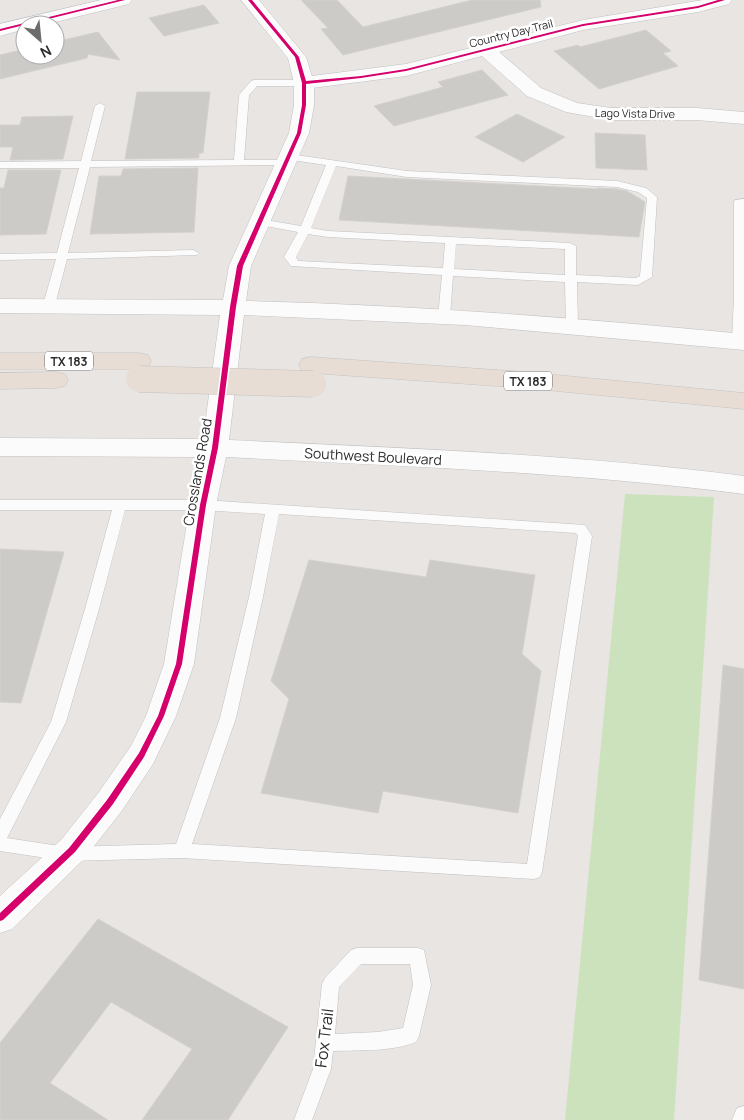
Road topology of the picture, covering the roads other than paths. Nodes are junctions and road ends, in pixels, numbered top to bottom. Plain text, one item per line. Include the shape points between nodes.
1 (123, 0) edge
2 (250, 0) edge
3 (723, 0) edge
4 (0, 30) edge
5 (485, 49) junction
6 (304, 84) junction
7 (100, 106) dead end
8 (744, 118) edge
9 (287, 160) junction
10 (332, 162) junction
11 (0, 164) edge
12 (85, 164) junction
13 (239, 164) junction
14 (744, 202) edge
15 (260, 222) junction
16 (305, 230) junction
17 (451, 240) junction
18 (193, 253) dead end
19 (62, 256) junction
20 (0, 257) edge
21 (742, 265) edge
22 (449, 273) junction
23 (571, 280) junction
24 (742, 297) edge
25 (49, 305) junction
26 (0, 306) edge
27 (233, 307) junction
28 (444, 318) junction
29 (572, 326) junction
30 (741, 341) edge
31 (0, 361) edge
32 (139, 370) junction
33 (312, 375) junction
34 (0, 381) edge
35 (744, 401) edge
36 (744, 419) edge
37 (0, 447) edge
38 (215, 448) junction
39 (744, 485) edge
40 (0, 505) edge
41 (120, 505) junction
42 (203, 505) junction
43 (273, 509) junction
44 (0, 835) edge
45 (0, 844) edge
46 (182, 851) junction
47 (66, 854) junction
48 (0, 918) edge
49 (324, 1043) junction
50 (744, 1114) edge
51 (304, 1120) edge
52 (741, 1120) edge

1 - 4 street
2 - 6 street, Crosslands Road via 297,57
3 - 5 street, Country Day Trail via 583,25
5 - 6 street, Country Day Trail via 406,70
5 - 8 street, Lago Vista Drive via 532,91 573,109 601,115 693,114
6 - 9 street, Crosslands Road via 299,134
6 - 13 lane via 254,83 244,95
7 - 12 lane
9 - 10 lane
9 - 13 lane
9 - 15 street, Crosslands Road
10 - 16 lane
10 - 23 lane via 407,174 617,184 642,190 652,197 646,277 638,282
11 - 12 lane
12 - 13 lane
12 - 19 lane
14 - 21 lane via 739,202
15 - 16 lane
15 - 27 street, Crosslands Road via 240,266
16 - 17 lane
16 - 22 lane via 290,257 295,264
17 - 22 lane
17 - 23 lane via 570,246
18 - 19 lane
19 - 20 lane
19 - 25 lane
21 - 24 lane
22 - 23 lane
22 - 28 lane
23 - 29 lane
24 - 30 lane
25 - 26 street
25 - 27 street
27 - 28 street
27 - 38 street, Crosslands Road
28 - 29 street
29 - 30 street
31 - 32 highway, TX 183
32 - 33 highway, TX 183, bridge
32 - 34 highway, TX 183
33 - 35 highway, TX 183 via 525,380
33 - 36 highway, TX 183
37 - 38 street, Southwest Boulevard
38 - 39 street, Southwest Boulevard via 591,468
38 - 42 street, Crosslands Road
40 - 41 lane
41 - 42 lane
41 - 44 lane via 58,722
42 - 43 lane
42 - 47 street, Crosslands Road via 179,664 161,716 142,755
43 - 46 lane via 228,718
43 - 46 lane via 580,528 585,536 534,872
45 - 47 lane
46 - 47 lane
47 - 48 street, Crosslands Road
49 - 49 lane, Fox Trail via 331,984 357,956 418,956 422,985 410,1036
49 - 51 lane, Fox Trail via 322,1069
50 - 52 lane

